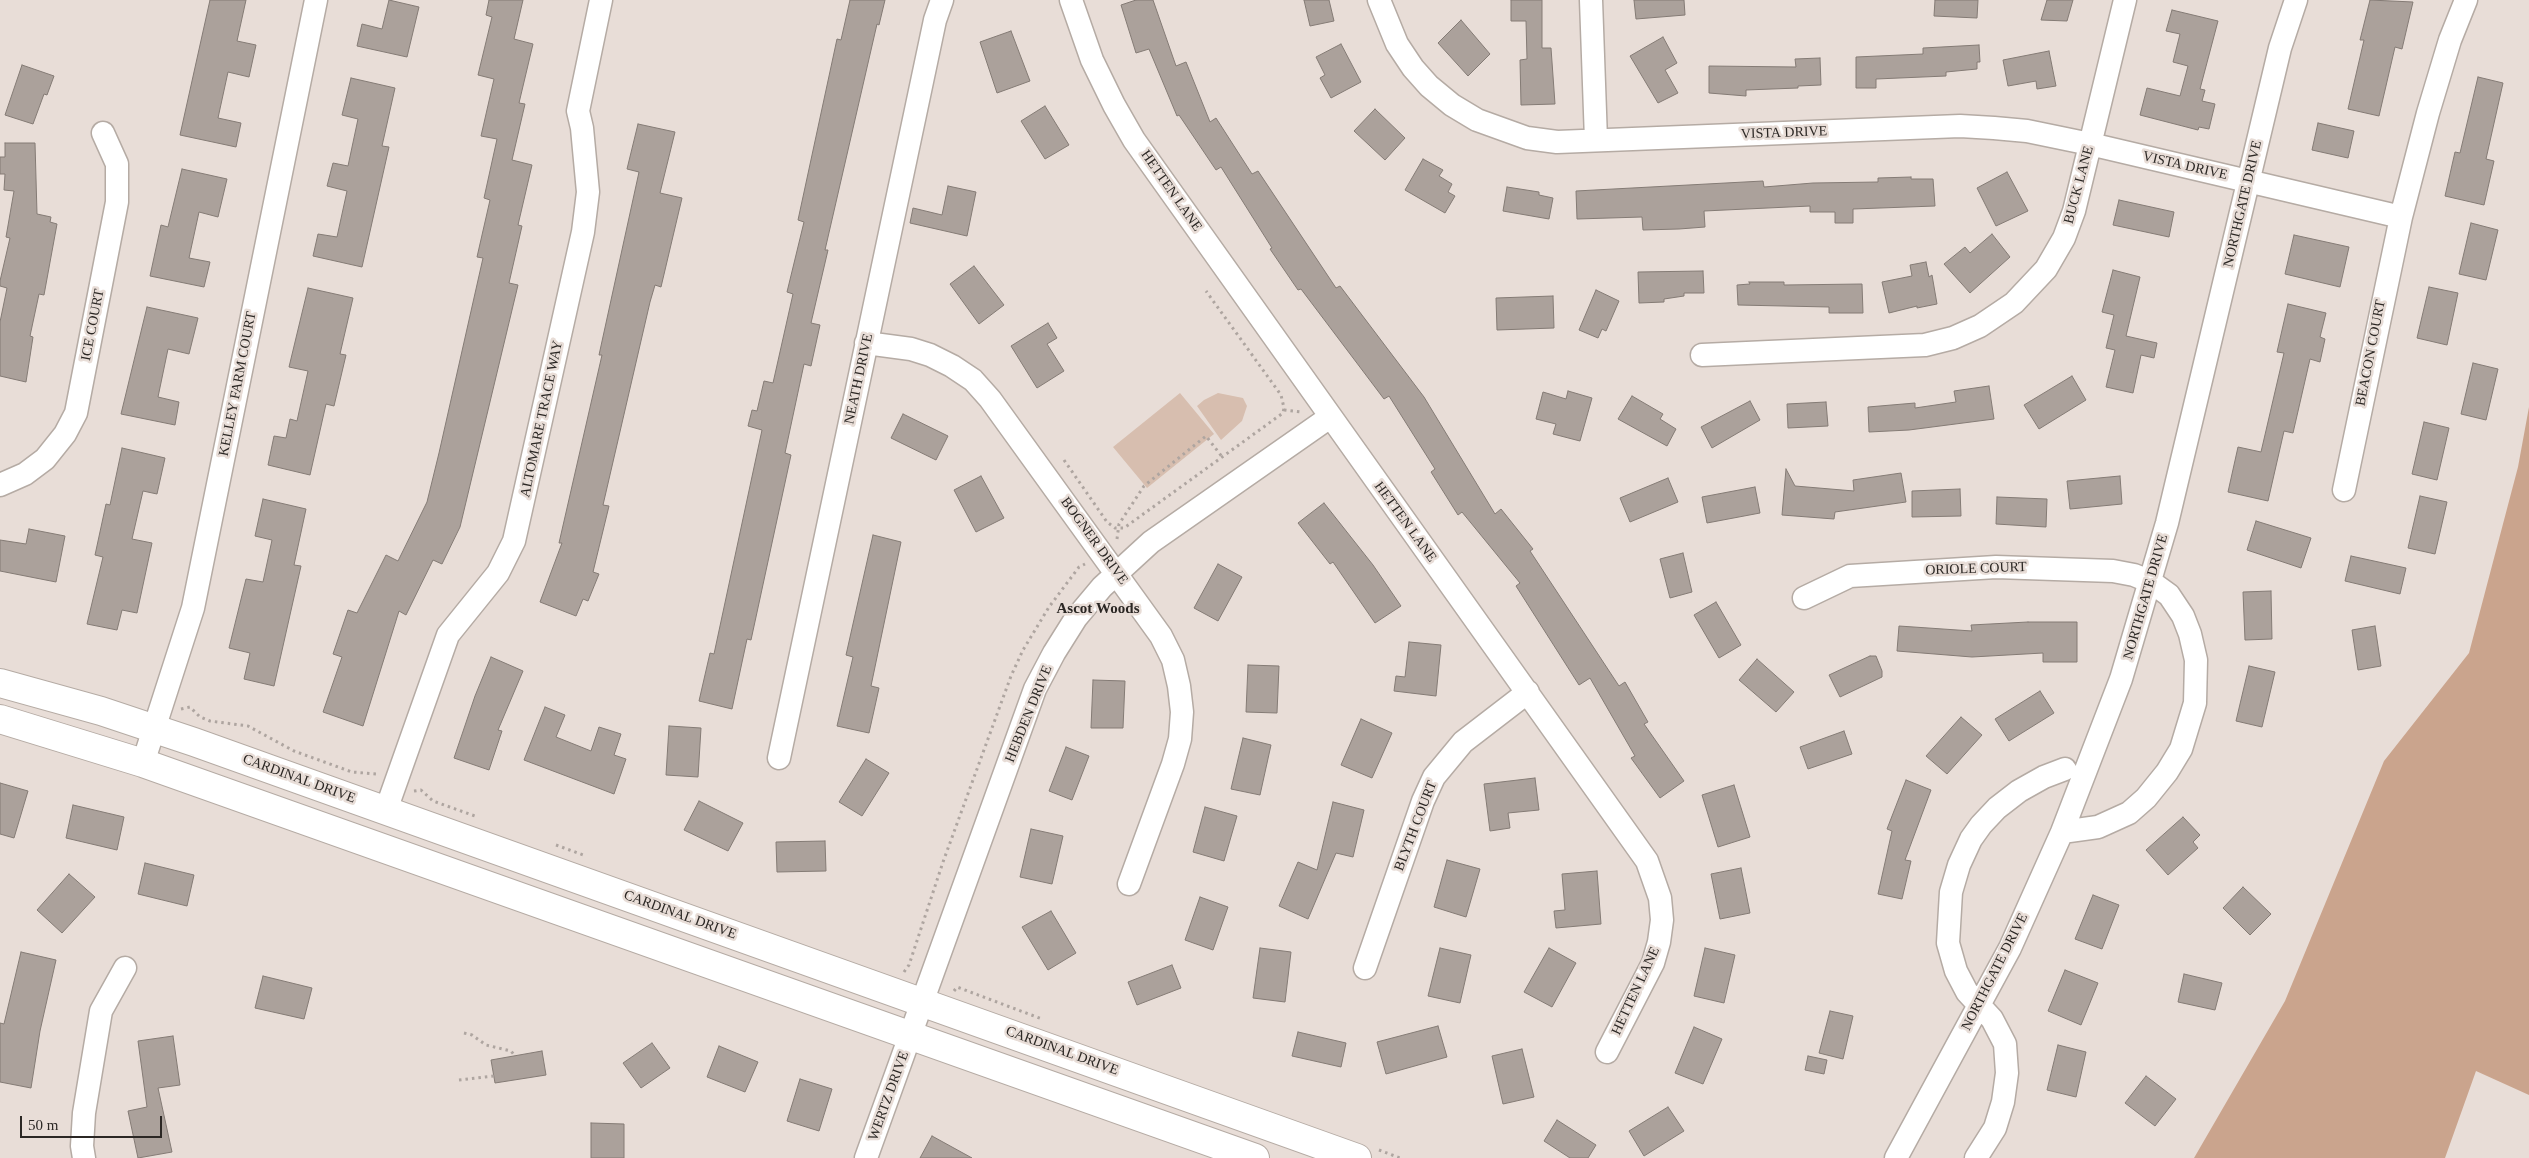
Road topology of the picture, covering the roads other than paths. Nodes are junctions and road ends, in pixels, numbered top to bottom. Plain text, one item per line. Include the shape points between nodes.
1 (316, 0) edge
2 (601, 0) edge
3 (942, 0) edge
4 (1071, 0) edge
5 (1379, 0) edge
6 (1591, 0) edge
7 (2125, 0) edge
8 (2296, 0) edge
9 (2466, 0) edge
10 (104, 133) dead end
11 (1596, 140) junction
12 (2090, 144) junction
13 (2248, 181) junction
14 (2400, 217) junction
15 (866, 342) junction
16 (1702, 355) dead end
17 (1330, 417) junction
18 (0, 486) edge
19 (2344, 490) dead end
20 (1116, 572) junction
21 (2152, 582) junction
22 (1804, 598) dead end
23 (0, 683) edge
24 (1528, 692) junction
25 (0, 718) edge
26 (154, 728) junction
27 (779, 758) dead end
28 (144, 763) junction
29 (2065, 770) dead end
30 (386, 810) junction
31 (2062, 832) junction
32 (1129, 884) dead end
33 (125, 968) dead end
34 (1365, 968) dead end
35 (923, 1002) junction
36 (1979, 1007) junction
37 (911, 1035) junction
38 (1607, 1052) dead end
39 (84, 1158) edge
40 (866, 1158) edge
41 (1255, 1158) edge
42 (1357, 1158) edge
43 (1896, 1158) edge
44 (1976, 1158) edge

1 - 26 street, KELLEY FARM COURT via 193,608
2 - 30 street, ALTOMARE TRACE WAY via 578,111 588,192 583,232 514,541 498,573 448,635
3 - 15 street, NEATH DRIVE
4 - 17 street, HETTEN LANE via 1092,60 1134,140
5 - 11 street, VISTA DRIVE via 1397,44 1413,68 1452,105 1477,120 1528,138 1557,142
6 - 11 street
7 - 12 street, BUCK LANE
8 - 13 street, NORTHGATE DRIVE via 2280,48
9 - 14 street, BEACON COURT via 2450,40
10 - 18 street, ICE COURT via 117,164 117,202 76,413 45,459 25,474
11 - 12 street, VISTA DRIVE via 1960,126 2027,131
12 - 13 street, VISTA DRIVE
12 - 16 street, BUCK LANE via 2064,238 2031,287 1980,326 1953,338 1907,348
13 - 14 street
13 - 21 street, NORTHGATE DRIVE
14 - 19 street, BEACON COURT
15 - 20 street, BOGNER DRIVE via 930,355 973,380
15 - 27 street, NEATH DRIVE
17 - 20 street, HEBDEN DRIVE via 1151,542
17 - 24 street, HETTEN LANE
20 - 32 street, BOGNER DRIVE via 1173,660 1182,712 1180,739 1173,764
20 - 35 street, HEBDEN DRIVE via 1076,618 1035,689
21 - 22 street, ORIOLE COURT via 2112,571 2064,568 1923,571 1850,576
21 - 31 street, NORTHGATE DRIVE via 2122,679
21 - 31 street via 2169,595 2190,634 2197,676 2189,729 2167,772 2134,808 2098,827
23 - 26 main road, CARDINAL DRIVE
24 - 34 street, BLYTH COURT via 1463,742 1434,778
24 - 38 street, HETTEN LANE via 1647,861 1660,898 1662,920 1652,963
25 - 28 main road
26 - 28 street, KELLEY FARM COURT
26 - 30 main road, CARDINAL DRIVE
28 - 37 main road
29 - 36 street via 2044,777 1996,808 1971,838 1959,865 1951,892 1948,943 1956,970
30 - 35 main road, CARDINAL DRIVE
31 - 36 street, NORTHGATE DRIVE via 2010,948
33 - 39 street via 101,1011 84,1113
35 - 37 street, HEBDEN DRIVE
35 - 42 main road, CARDINAL DRIVE
36 - 43 street, NORTHGATE DRIVE
36 - 44 street via 2001,1032 2007,1072 1995,1128
37 - 40 street, WERTZ DRIVE
37 - 41 main road

